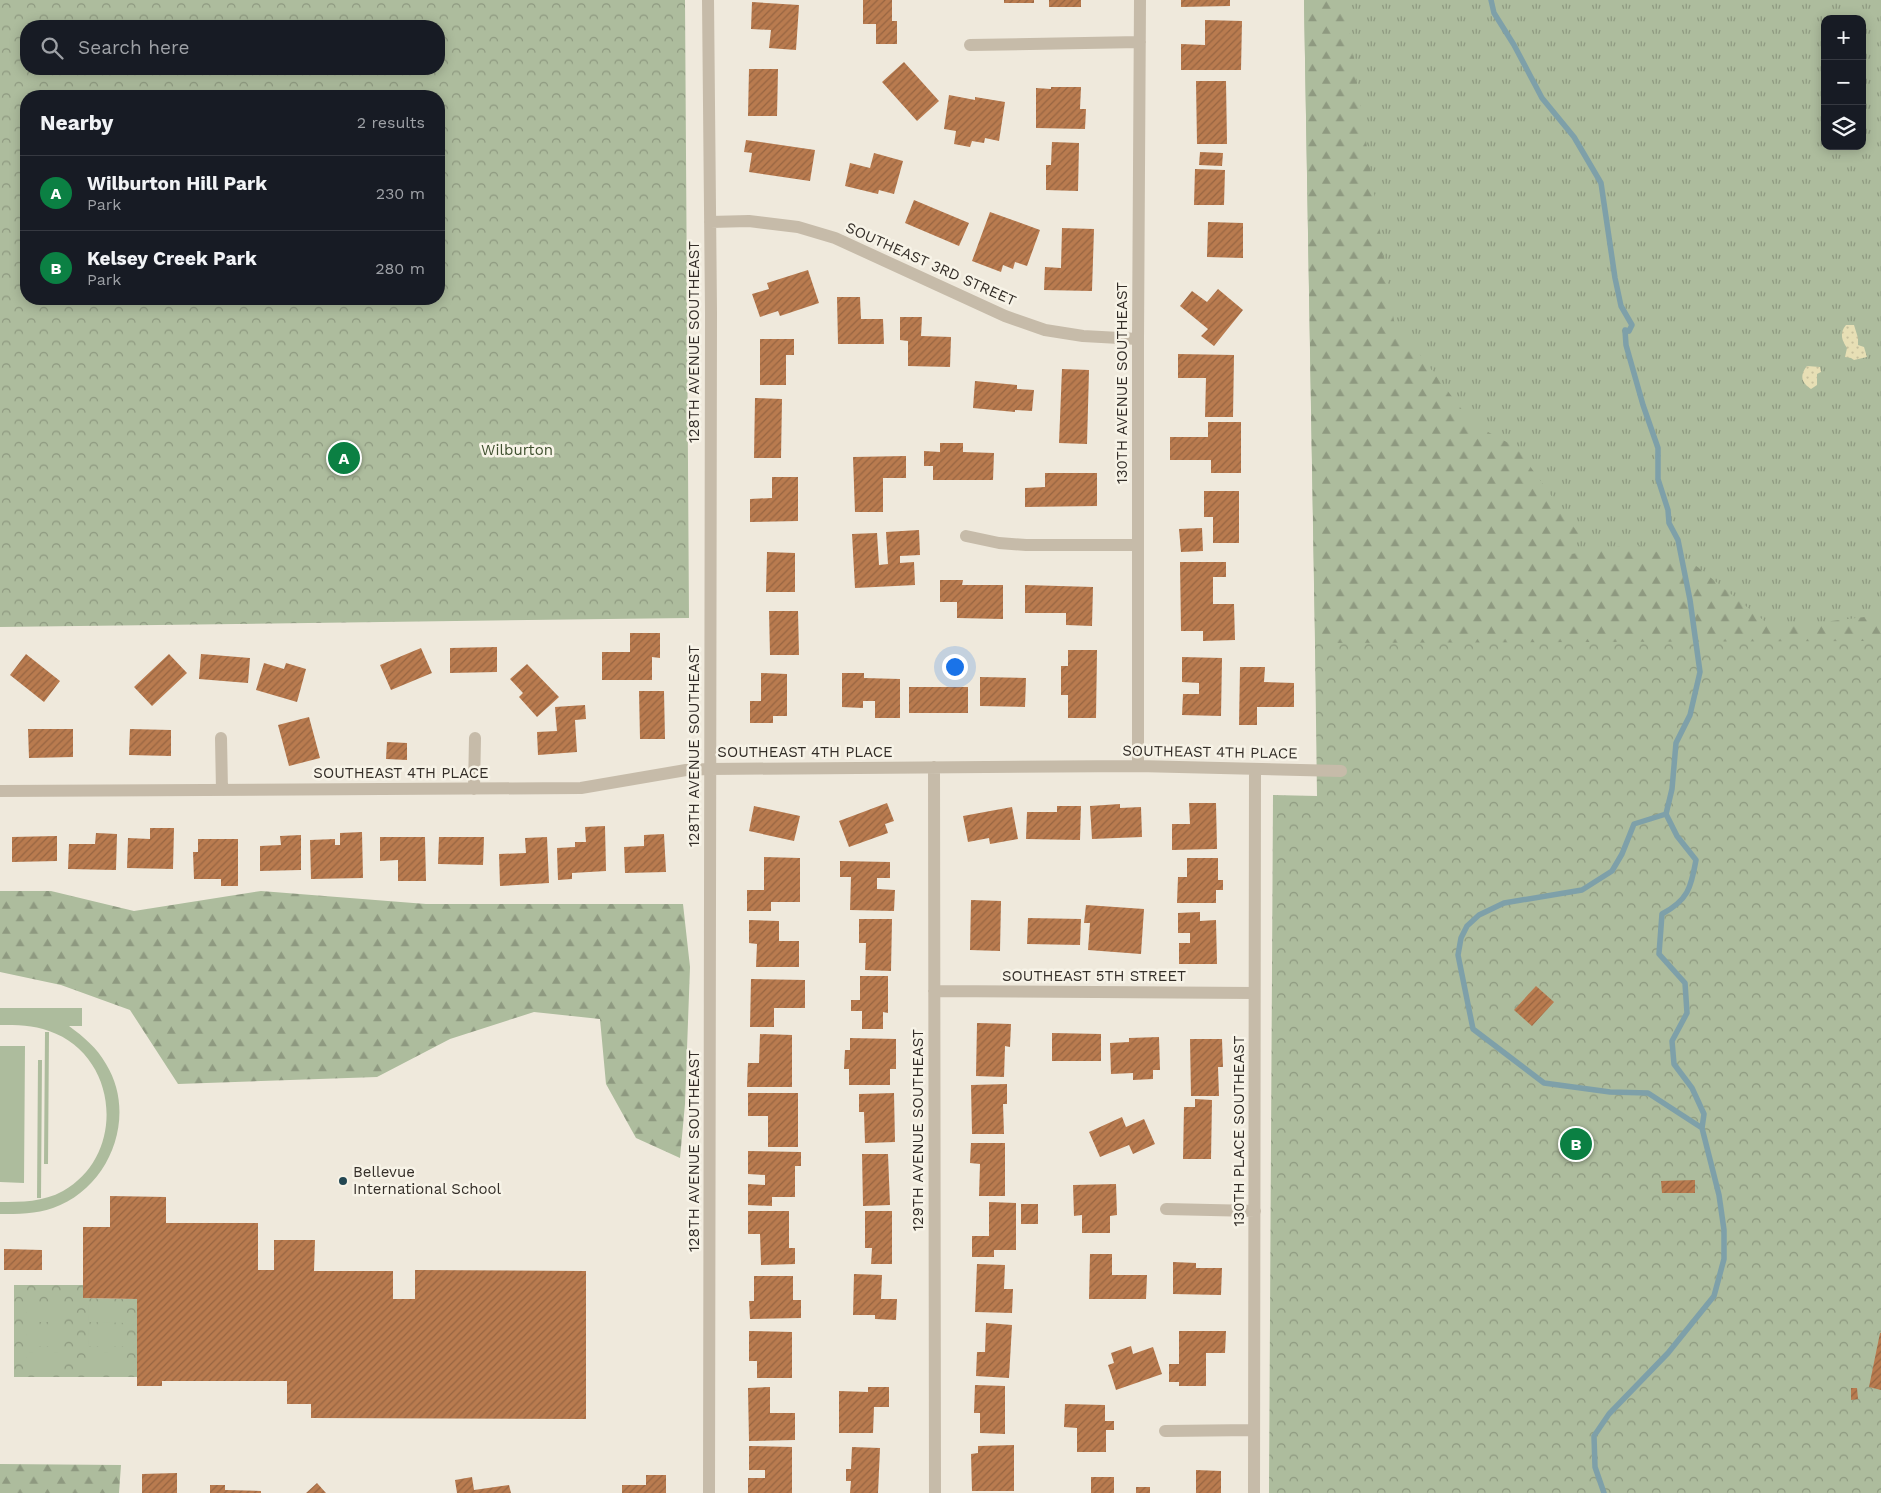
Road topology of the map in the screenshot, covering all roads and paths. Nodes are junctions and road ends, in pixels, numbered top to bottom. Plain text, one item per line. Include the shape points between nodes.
1 (708, 0) edge
2 (1140, 0) edge
3 (1140, 42) junction
4 (970, 45) dead end
5 (710, 222) junction
6 (1138, 339) junction
7 (966, 536) dead end
8 (1138, 545) junction
9 (221, 738) dead end
10 (475, 738) dead end
11 (1138, 766) junction
12 (934, 767) junction
13 (710, 769) junction
14 (1255, 769) junction
15 (1341, 771) dead end
16 (222, 790) junction
17 (474, 790) junction
18 (0, 791) edge
19 (934, 991) junction
20 (1254, 993) junction
21 (1166, 1209) dead end
22 (1255, 1210) junction
23 (1254, 1430) junction
24 (1165, 1431) dead end
25 (709, 1493) edge
26 (935, 1493) edge
27 (1254, 1493) edge

1 - 5 street, 128TH AVENUE SOUTHEAST
2 - 3 street, 130TH AVENUE SOUTHEAST
3 - 4 street
3 - 6 street, 130TH AVENUE SOUTHEAST
5 - 6 street, SOUTHEAST 3RD STREET via 749,221 798,227 836,238 1005,316 1044,330
5 - 13 street, 128TH AVENUE SOUTHEAST
6 - 8 street, 130TH AVENUE SOUTHEAST
7 - 8 street via 1026,545
8 - 11 street, 130TH AVENUE SOUTHEAST
9 - 16 street
10 - 17 street
11 - 12 street, SOUTHEAST 4TH PLACE
11 - 14 street, SOUTHEAST 4TH PLACE
12 - 13 street, SOUTHEAST 4TH PLACE
12 - 19 street, 129TH AVENUE SOUTHEAST
13 - 17 street, SOUTHEAST 4TH PLACE via 686,770 581,788
13 - 25 street, 128TH AVENUE SOUTHEAST
14 - 15 street, SOUTHEAST 4TH PLACE
14 - 20 street, 130TH PLACE SOUTHEAST
16 - 17 street, SOUTHEAST 4TH PLACE
16 - 18 street, SOUTHEAST 4TH PLACE
19 - 20 street, SOUTHEAST 5TH STREET
19 - 26 street, 129TH AVENUE SOUTHEAST
20 - 22 street, 130TH PLACE SOUTHEAST
21 - 22 street
22 - 23 street, 130TH PLACE SOUTHEAST
23 - 24 street
23 - 27 street, 130TH PLACE SOUTHEAST

